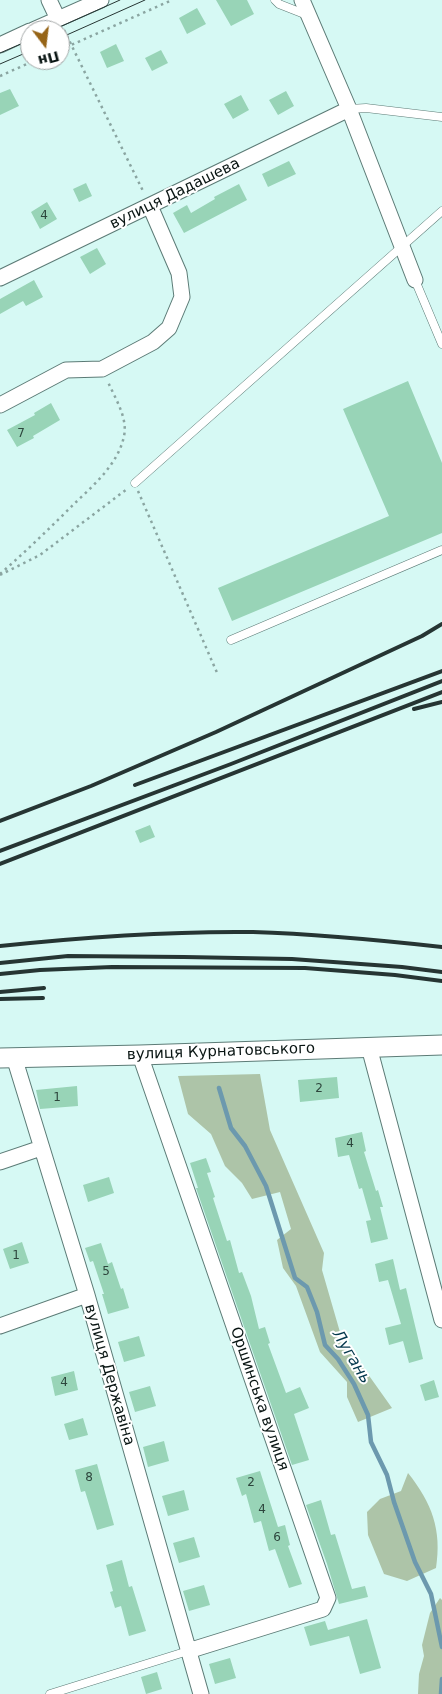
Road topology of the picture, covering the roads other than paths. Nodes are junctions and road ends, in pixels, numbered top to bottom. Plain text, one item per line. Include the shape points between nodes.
1 (49, 0) edge
2 (101, 0) edge
3 (276, 0) edge
4 (302, 0) edge
5 (309, 16) junction
6 (58, 19) joint
7 (20, 36) edge
8 (0, 45) edge
9 (349, 109) junction
10 (442, 117) edge
11 (150, 206) junction
12 (442, 211) edge
13 (402, 246) junction
14 (0, 278) edge
15 (415, 280) joint
16 (442, 344) edge
17 (0, 405) edge
18 (135, 483) road end
19 (442, 550) edge
20 (231, 640) dead end
21 (442, 1045) edge
22 (369, 1047) junction
23 (140, 1055) junction
24 (7, 1058) edge
25 (41, 1148) junction
26 (0, 1162) edge
27 (87, 1295) junction
28 (442, 1320) edge
29 (0, 1326) edge
30 (188, 1651) junction
31 (50, 1694) edge
32 (201, 1694) edge

1 - 6 street
2 - 6 street
3 - 5 lane
4 - 5 street
5 - 9 street
7 - 8 street
9 - 10 lane
9 - 11 street, вулиця Дадашева
9 - 13 street
11 - 14 street, вулиця Дадашева
11 - 17 street via 179,273 182,297 169,328 153,342 102,369 66,370
12 - 13 lane
13 - 15 street
13 - 18 lane
15 - 16 lane
19 - 20 lane
21 - 22 street, вулиця Курнатовського
22 - 23 street, вулиця Курнатовського
22 - 28 street
23 - 24 street, вулиця Курнатовського
23 - 30 street, Оршинська вулиця via 328,1598 323,1609
24 - 25 street, вулиця Державіна
25 - 26 street
25 - 27 street, вулиця Державіна
27 - 29 street
27 - 30 street, вулиця Державіна
30 - 31 lane
30 - 32 street, вулиця Державіна

